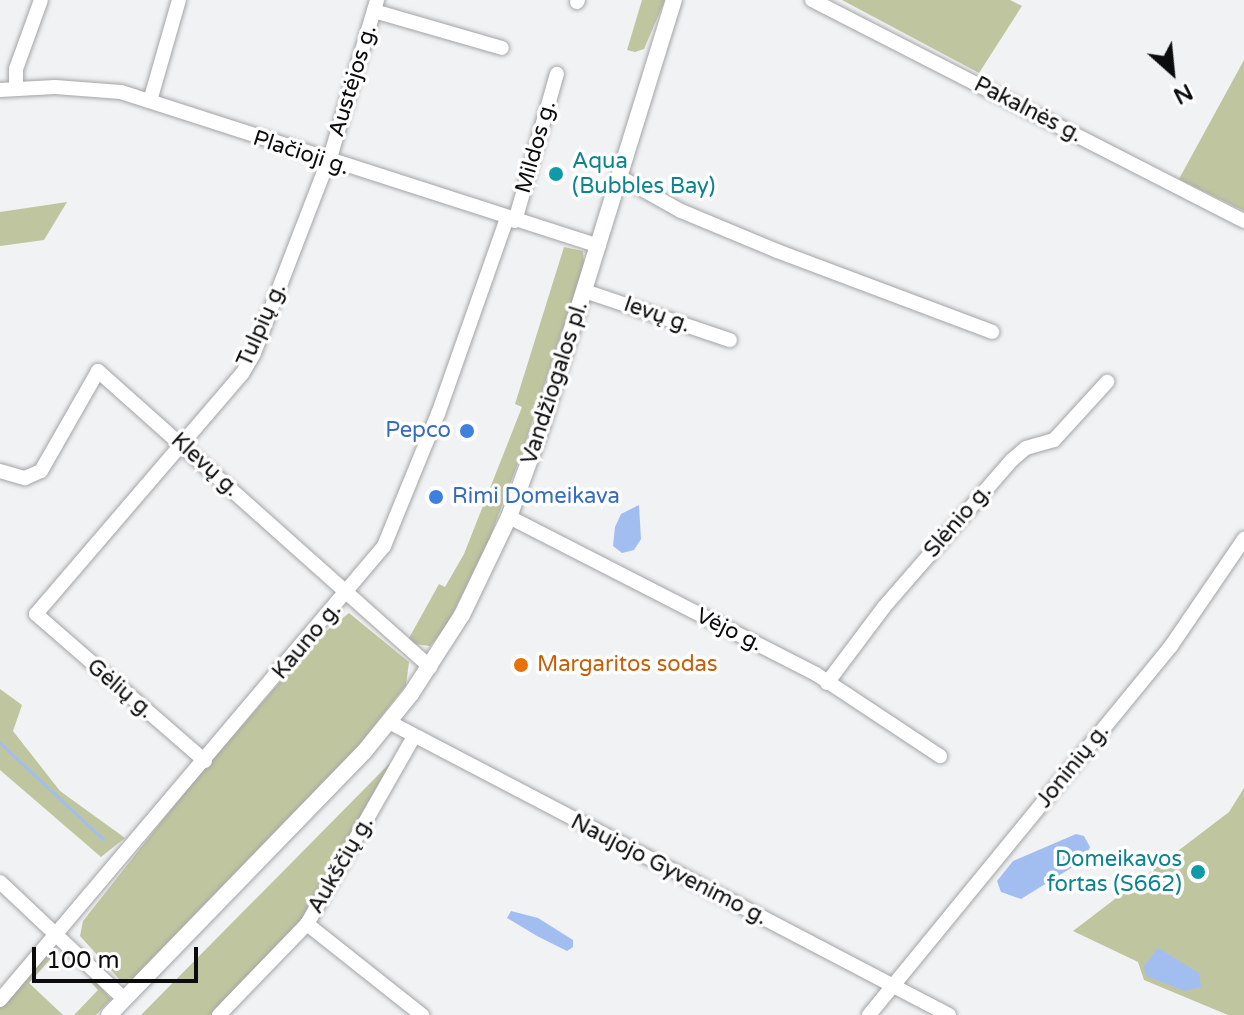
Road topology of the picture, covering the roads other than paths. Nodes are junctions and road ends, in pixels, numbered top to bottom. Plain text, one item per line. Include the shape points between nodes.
1 (41, 0) edge
2 (179, 0) edge
3 (674, 0) edge
4 (812, 0) edge
5 (376, 6) edge
6 (502, 48) dead end
7 (557, 74) dead end
8 (16, 89) junction
9 (0, 90) edge
10 (150, 101) junction
11 (327, 162) junction
12 (620, 177) junction
13 (511, 220) junction
14 (1244, 221) edge
15 (599, 246) junction
16 (585, 291) junction
17 (992, 332) dead end
18 (730, 340) dead end
19 (1107, 382) dead end
20 (182, 445) junction
21 (0, 471) edge
22 (509, 517) junction
23 (1244, 539) edge
24 (347, 594) junction
25 (36, 614) joint
26 (430, 667) junction
27 (827, 683) junction
28 (389, 722) junction
29 (413, 738) junction
30 (940, 756) dead end
31 (205, 761) junction
32 (0, 882) edge
33 (307, 924) junction
34 (59, 935) junction
35 (893, 986) junction
36 (124, 999) junction
37 (0, 1000) edge
38 (109, 1015) edge
39 (219, 1015) edge
40 (422, 1015) edge
41 (869, 1015) edge
42 (949, 1015) edge

1 - 8 street via 16,69
2 - 10 street
3 - 12 main road, Vandžiogalos pl.
4 - 14 street, Pakalnės g.
5 - 6 street
5 - 11 street, Austėjos g.
7 - 13 street, Mildos g.
8 - 9 street, Plačioji g.
8 - 10 street, Plačioji g. via 94,88
10 - 11 street, Plačioji g.
11 - 13 street, Plačioji g.
11 - 20 street, Tulpių g. via 254,353
12 - 15 main road, Vandžiogalos pl.
12 - 17 street via 681,211 777,251
13 - 15 street, Plačioji g.
13 - 24 street, Kauno g. via 399,515 384,546
15 - 16 main road, Vandžiogalos pl.
16 - 18 street, Ievų g.
16 - 22 main road, Vandžiogalos pl.
19 - 27 street, Slėnio g. via 1054,440 1026,448 1012,460 898,590
20 - 21 street, Klevų g. via 98,371 41,471 25,478
20 - 24 street, Klevų g.
20 - 25 street, Tulpių g.
22 - 26 main road, Vandžiogalos pl. via 462,615
22 - 27 street, Vėjo g.
23 - 35 street, Joninių g. via 1171,646
24 - 26 street, Klevų g.
24 - 31 street, Kauno g.
25 - 31 street, Gėlių g.
26 - 28 main road, Vandžiogalos pl.
27 - 30 street, Vėjo g.
28 - 29 street, Naujojo Gyvenimo g.
28 - 36 main road, Vandžiogalos pl.
29 - 33 street, Aukščių g.
29 - 35 street, Naujojo Gyvenimo g.
31 - 34 street, Kauno g.
32 - 34 street
33 - 39 street, Aukščių g.
33 - 40 street
34 - 36 street
34 - 37 street, Kauno g.
35 - 41 street, Joninių g.
35 - 42 street, Naujojo Gyvenimo g.
36 - 38 main road, Vandžiogalos pl.

